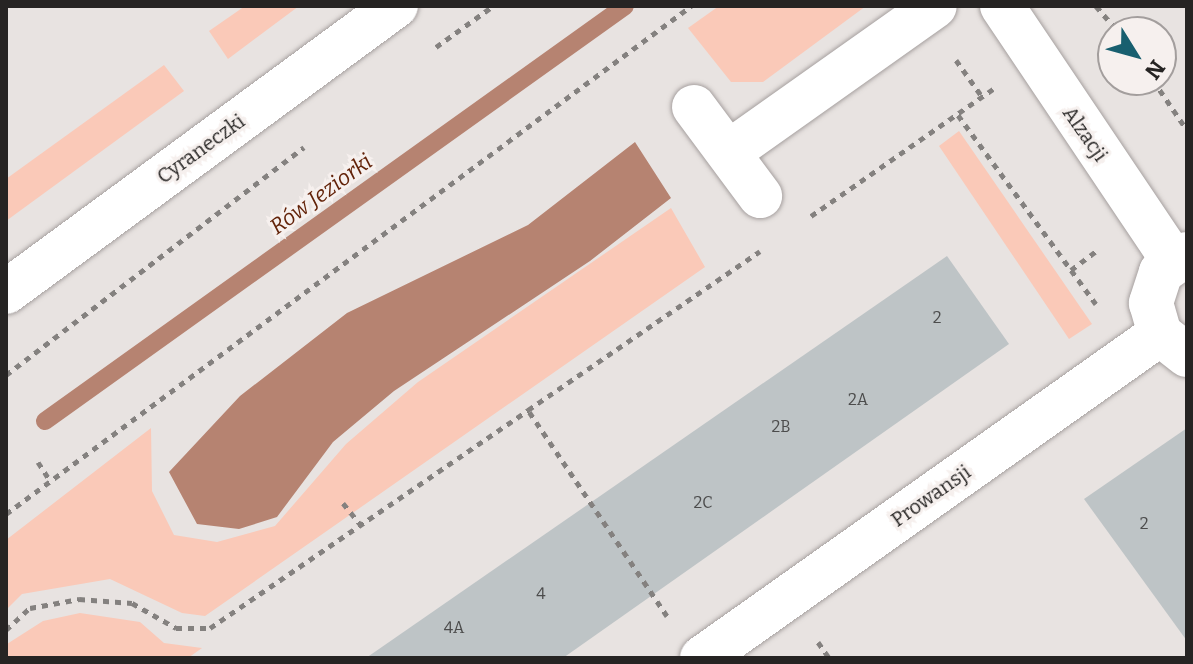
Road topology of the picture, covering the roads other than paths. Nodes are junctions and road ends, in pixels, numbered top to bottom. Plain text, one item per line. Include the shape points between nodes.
1 (396, 6) edge
2 (935, 6) edge
3 (1002, 6) edge
4 (694, 107) dead end
5 (729, 152) junction
6 (760, 196) dead end
7 (1180, 257) edge
8 (6, 292) edge
9 (1174, 344) edge
10 (724, 652) edge

1 - 8 street, Cyraneczki
2 - 5 street
3 - 7 street, Alzacji
4 - 5 street
5 - 6 street
7 - 9 street via 1151,303
9 - 10 street, Prowansji

